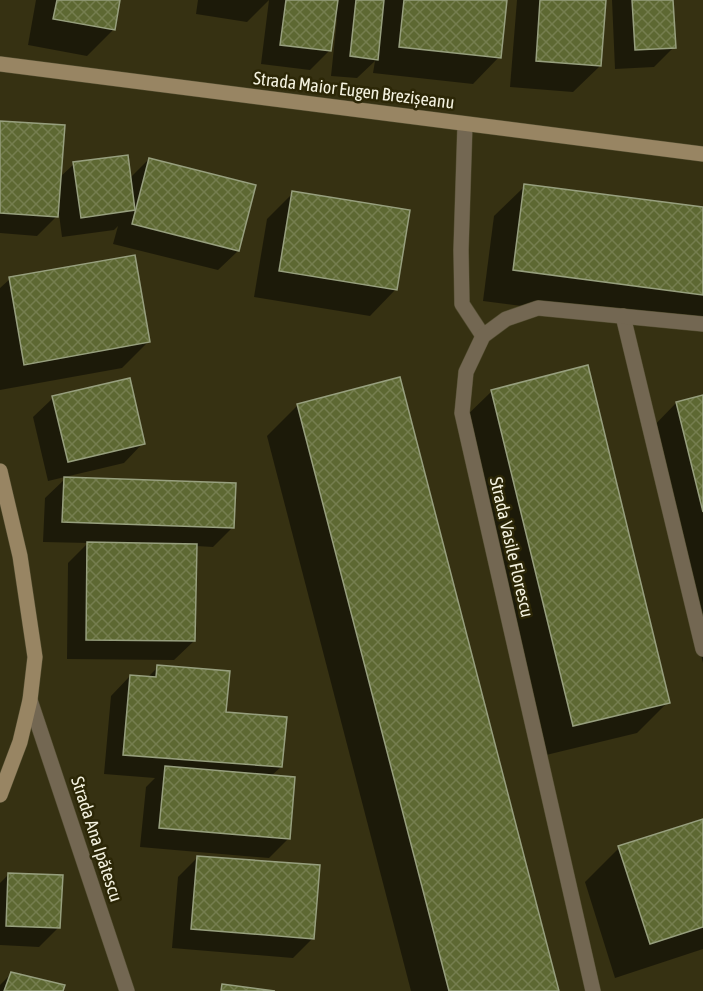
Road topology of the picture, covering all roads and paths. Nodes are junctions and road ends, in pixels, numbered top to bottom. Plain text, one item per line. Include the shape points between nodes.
1 (0, 64) edge
2 (465, 124) junction
3 (703, 154) edge
4 (623, 316) junction
5 (703, 324) edge
6 (483, 336) junction
7 (0, 471) edge
8 (703, 649) edge
9 (30, 700) junction
10 (0, 795) edge
11 (128, 991) edge
12 (593, 991) edge

1 - 2 street, Strada Maior Eugen Brezișeanu
2 - 3 street, Strada Maior Eugen Brezișeanu
2 - 6 street via 462,304
4 - 5 street, Strada Vasile Florescu
4 - 6 street, Strada Vasile Florescu via 538,308 506,319
4 - 8 street
6 - 12 street, Strada Vasile Florescu via 466,372 462,413
7 - 9 street via 20,556 35,657
9 - 10 street via 20,742
9 - 11 street, Strada Ana Ipătescu

